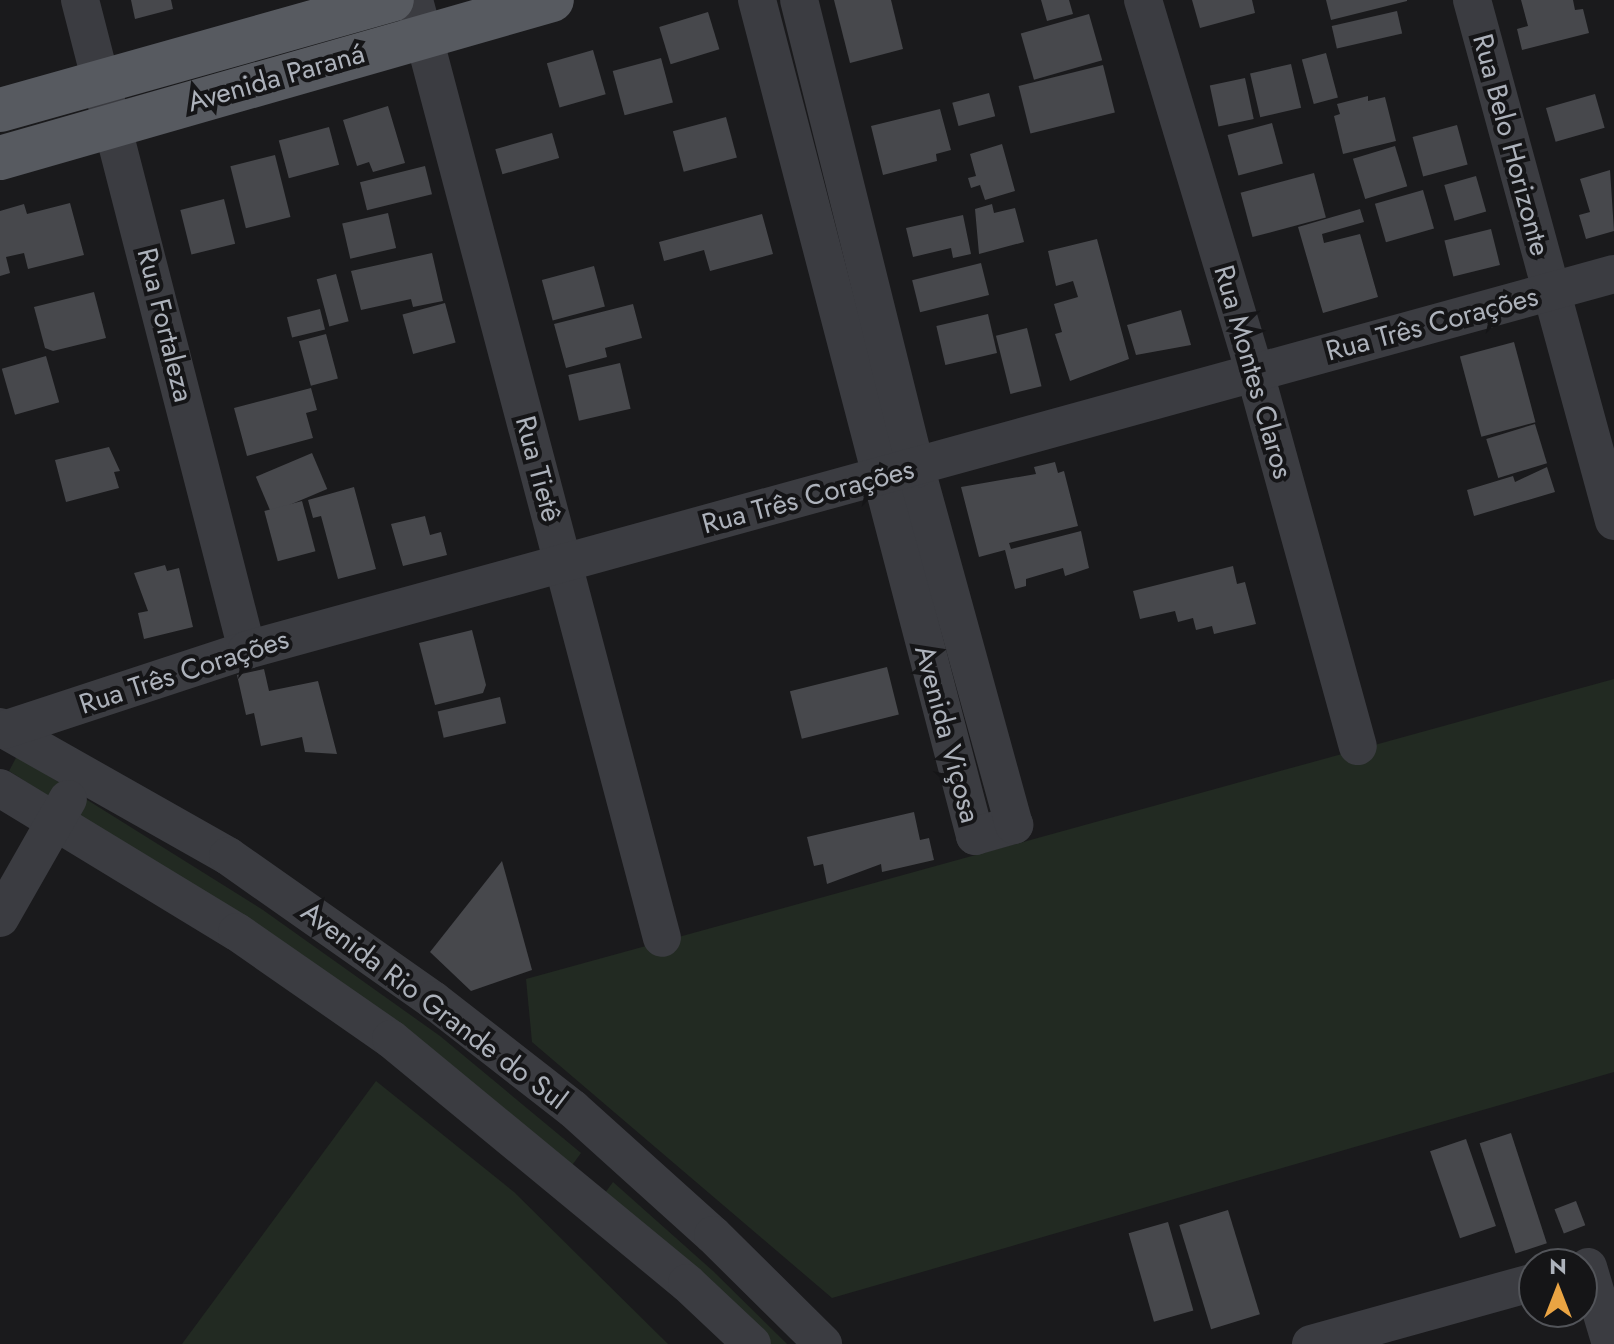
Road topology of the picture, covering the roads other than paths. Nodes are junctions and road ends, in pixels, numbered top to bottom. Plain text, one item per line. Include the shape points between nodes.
1 (80, 0) edge
2 (392, 0) edge
3 (552, 0) edge
4 (757, 0) edge
5 (799, 0) edge
6 (1143, 0) edge
7 (1472, 0) edge
8 (419, 17) edge
9 (103, 82) junction
10 (0, 110) edge
11 (115, 125) junction
12 (0, 158) edge
13 (1614, 274) edge
14 (1552, 291) junction
15 (1255, 373) junction
16 (916, 469) junction
17 (878, 479) junction
18 (1614, 521) edge
19 (563, 562) junction
20 (247, 650) junction
21 (2, 728) edge
22 (1358, 746) dead end
23 (83, 774) junction
24 (0, 788) edge
25 (55, 821) junction
26 (0, 918) edge
27 (662, 938) dead end
28 (613, 1145) junction
29 (574, 1187) junction
30 (1598, 1280) edge
31 (1518, 1286) edge
32 (752, 1344) edge
33 (823, 1344) edge
34 (1311, 1344) edge
35 (1611, 1344) edge

1 - 9 street, Rua Fortaleza
2 - 9 main road, Avenida Paraná
3 - 8 main road, Avenida Paraná
4 - 17 street, Avenida Viçosa
5 - 16 street, Avenida Viçosa
6 - 15 street, Rua Montes Claros
7 - 14 street, Rua Belo Horizonte
8 - 11 main road, Avenida Paraná
8 - 19 street, Rua Tietê
9 - 10 main road, Avenida Paraná
9 - 11 street, Rua Fortaleza
11 - 12 main road, Avenida Paraná
11 - 20 street, Rua Fortaleza
13 - 14 street, Rua Três Corações
14 - 15 street, Rua Três Corações
14 - 18 street, Rua Belo Horizonte
15 - 16 street, Rua Três Corações
15 - 22 street, Rua Montes Claros
16 - 17 street, Rua Três Corações
16 - 17 street, Avenida Viçosa via 1014,825 975,836
17 - 19 street, Rua Três Corações
19 - 20 street, Rua Três Corações
19 - 27 street, Rua Tietê
20 - 21 street, Rua Três Corações
21 - 23 street, Avenida Rio Grande do Sul
23 - 25 street
23 - 28 street, Avenida Rio Grande do Sul via 228,856 407,982
24 - 25 street, Avenida Rio Grande do Sul
25 - 26 street
25 - 29 street, Avenida Rio Grande do Sul via 237,932 391,1039
28 - 29 street
28 - 33 street, Avenida Rio Grande do Sul
29 - 32 street, Avenida Rio Grande do Sul
30 - 35 street
31 - 34 street

